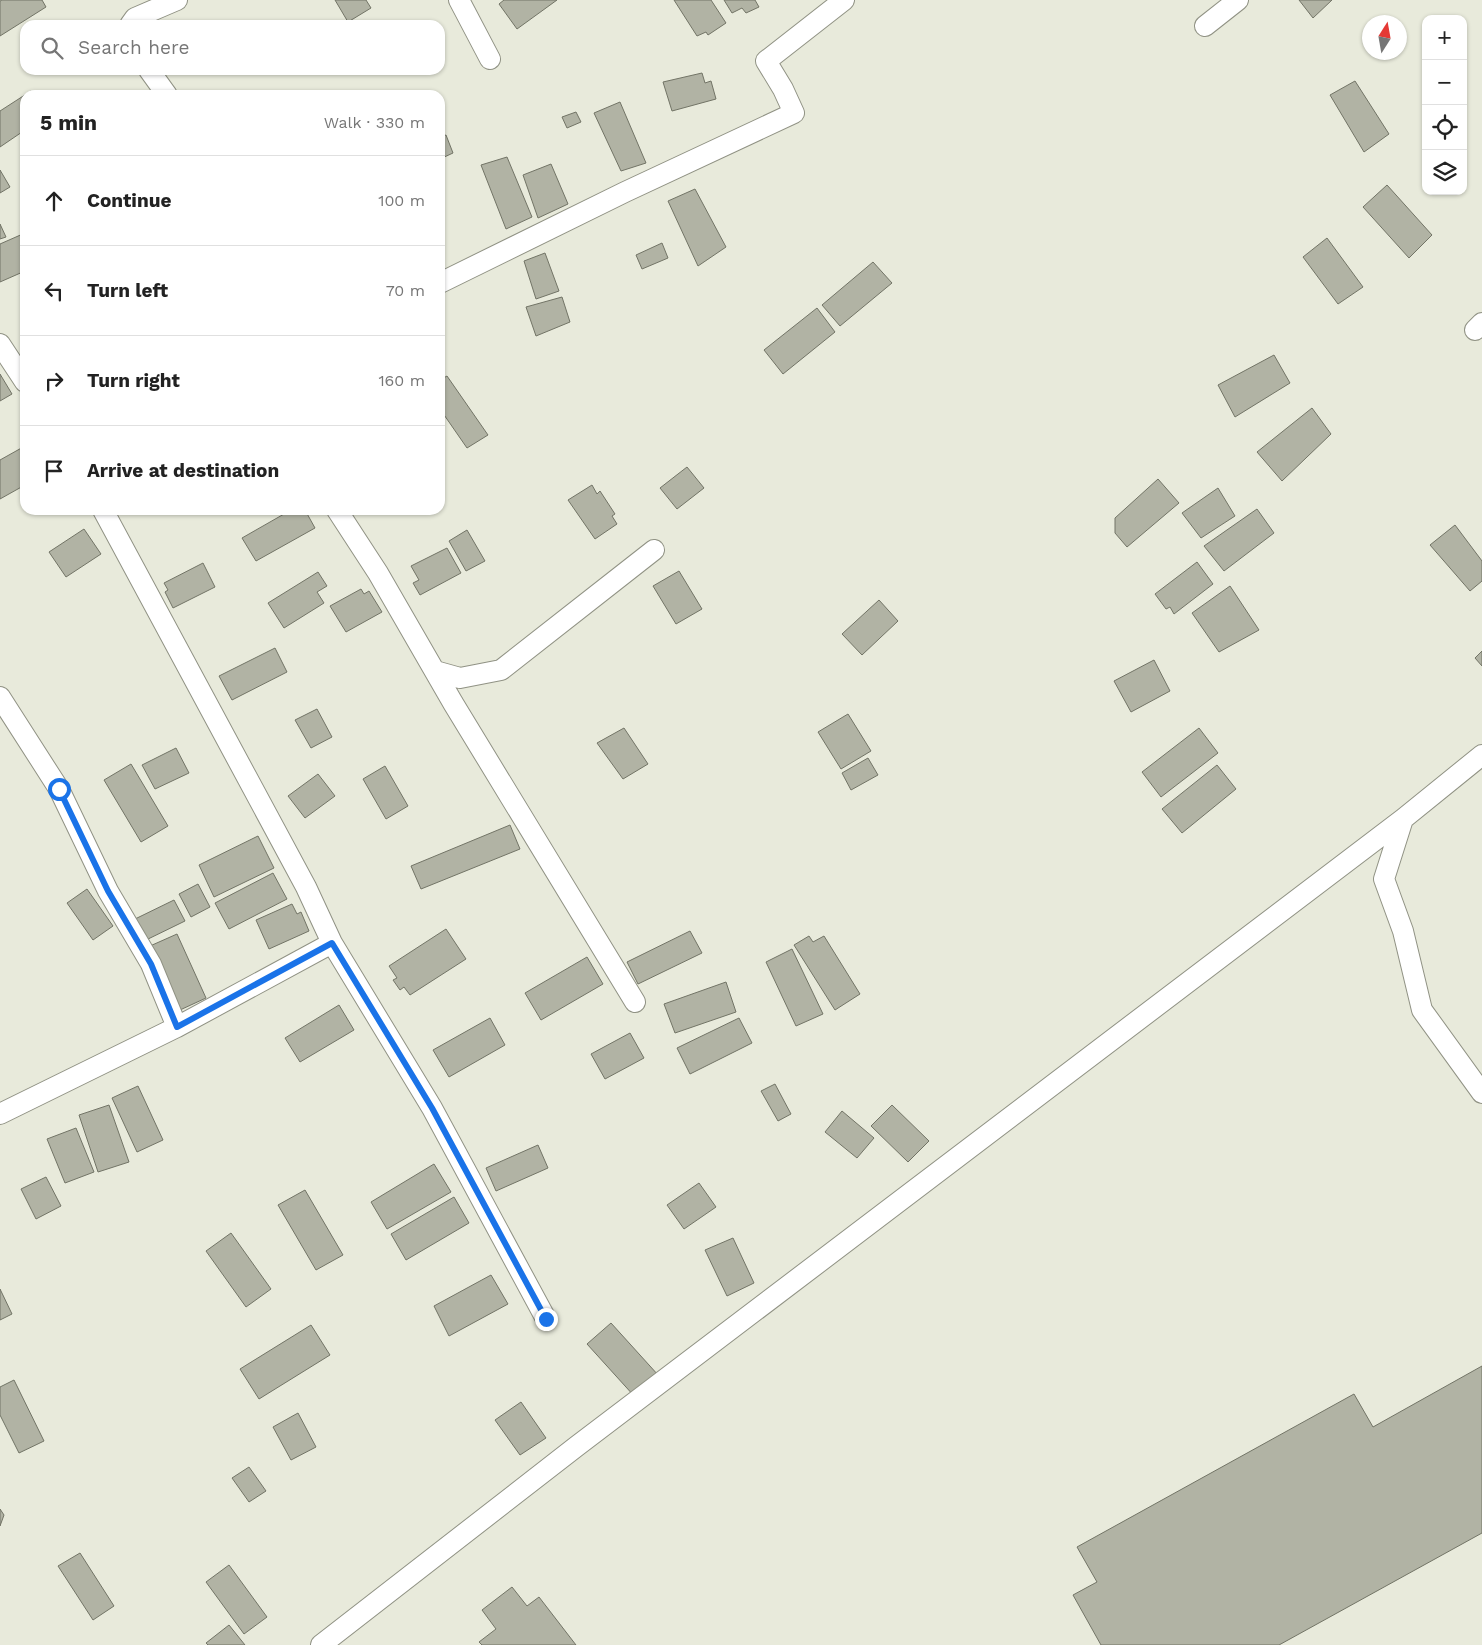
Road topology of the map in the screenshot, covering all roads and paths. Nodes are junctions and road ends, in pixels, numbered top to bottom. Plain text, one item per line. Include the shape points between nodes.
1 (176, 0) edge
2 (459, 0) edge
3 (844, 0) edge
4 (1238, 0) edge
5 (134, 20) edge
6 (1205, 26) dead end
7 (490, 59) dead end
8 (153, 75) edge
9 (163, 90) edge
10 (445, 281) edge
11 (0, 344) edge
12 (20, 374) edge
13 (106, 515) edge
14 (340, 515) edge
15 (654, 550) dead end
16 (435, 671) junction
17 (0, 697) edge
18 (1482, 755) edge
19 (1403, 819) junction
20 (332, 943) junction
21 (635, 1002) dead end
22 (177, 1027) junction
23 (1482, 1093) edge
24 (0, 1114) edge
25 (546, 1319) dead end
26 (321, 1645) edge

1 - 5 street
2 - 7 street
3 - 10 street via 766,61 784,89 794,113
4 - 6 street
8 - 9 street
11 - 12 street
13 - 20 street via 306,887
14 - 16 street
15 - 16 street via 501,670 460,678
16 - 21 street
17 - 22 street via 59,789 108,891 151,964
18 - 19 street
19 - 23 street via 1384,879 1403,931 1422,1010
19 - 26 street via 577,1446
20 - 22 street
20 - 25 street via 432,1108
22 - 24 street

